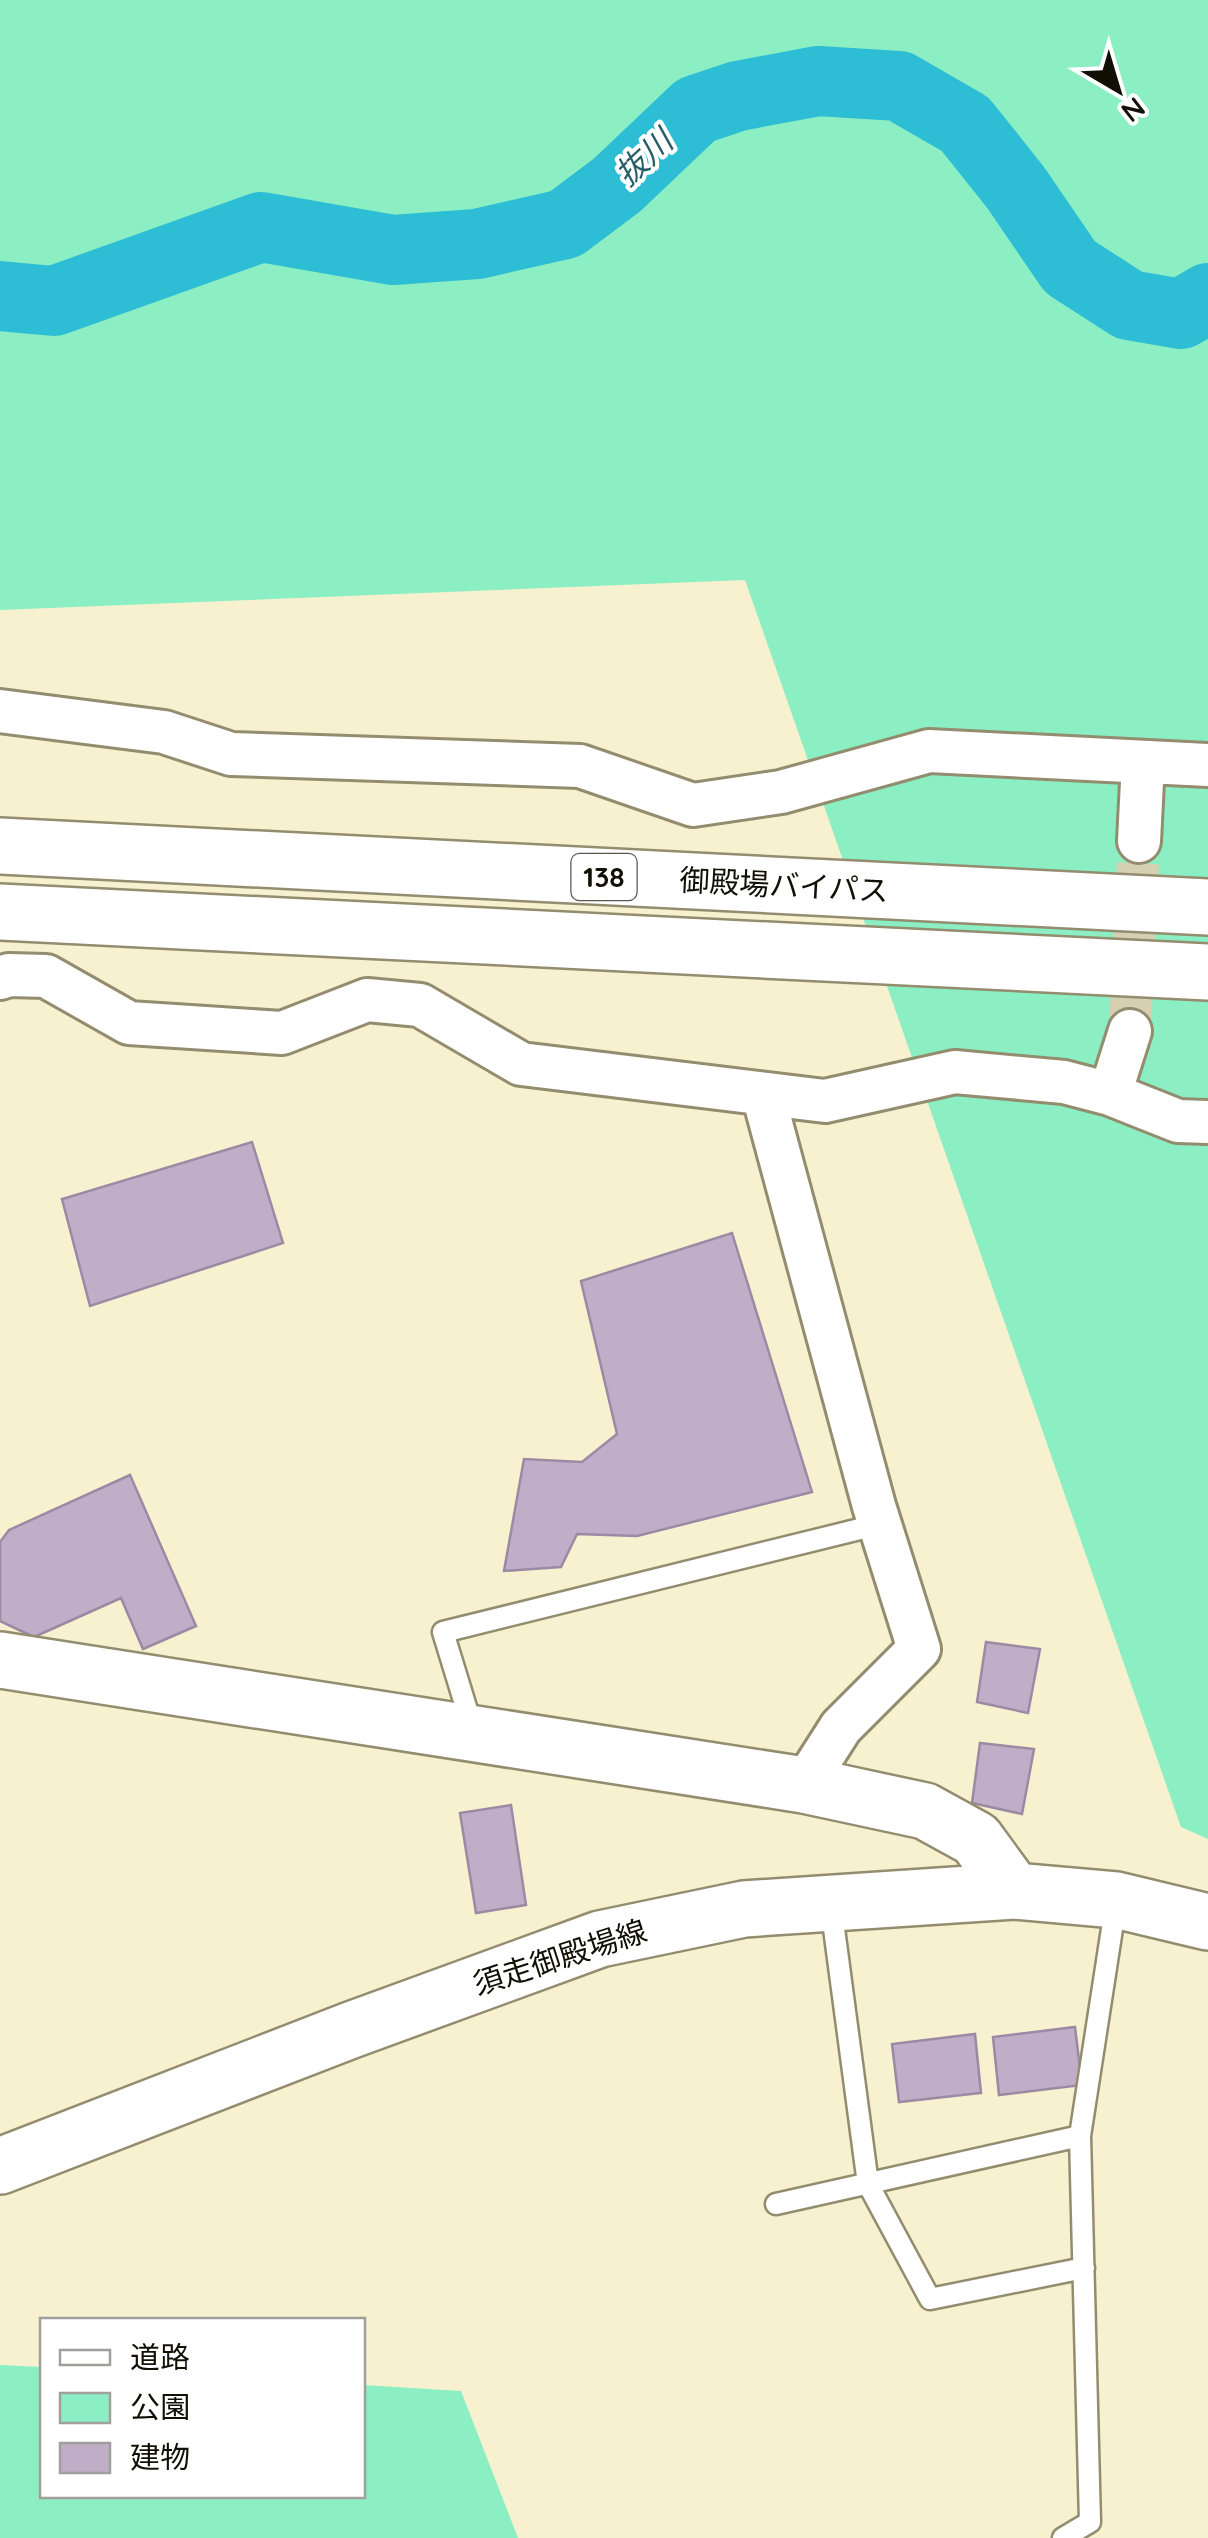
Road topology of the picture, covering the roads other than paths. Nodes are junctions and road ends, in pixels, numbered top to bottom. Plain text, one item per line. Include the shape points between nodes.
1 (0, 710) edge
2 (1143, 762) junction
3 (1208, 765) edge
4 (1139, 841) tunnel mouth
5 (0, 846) edge
6 (1208, 908) edge
7 (0, 912) edge
8 (1208, 972) edge
9 (0, 978) edge
10 (1130, 1032) tunnel mouth
11 (762, 1094) junction
12 (1110, 1094) junction
13 (1208, 1122) edge
14 (880, 1524) junction
15 (0, 1660) edge
16 (474, 1734) junction
17 (804, 1784) junction
18 (1014, 1891) junction
19 (1116, 1900) junction
20 (830, 1903) junction
21 (1208, 1922) edge
22 (1080, 2136) junction
23 (0, 2166) edge
24 (868, 2184) junction
25 (776, 2204) dead end
26 (1084, 2268) junction
27 (1063, 2538) edge

1 - 2 street via 164,732 231,754 580,766 693,805 781,792 929,751
2 - 3 street
2 - 4 street
5 - 6 main road, 御殿場バイパス / 138
7 - 8 main road, 138
9 - 11 street via 46,976 128,1023 282,1033 367,1000 420,1005 520,1064
10 - 12 street
11 - 12 street via 825,1101 955,1072 1064,1082
11 - 14 street
12 - 13 street via 1178,1121
14 - 16 lane via 443,1632
14 - 17 street via 919,1650 840,1727
15 - 16 main road
16 - 17 main road
17 - 18 main road via 925,1811 976,1839
18 - 19 main road, 須走御殿場線
18 - 20 main road, 須走御殿場線
19 - 21 main road, 須走御殿場線
19 - 22 lane
20 - 23 main road, 須走御殿場線 via 744,1909 600,1939
20 - 24 lane
22 - 24 lane
22 - 26 lane
24 - 25 lane
24 - 26 lane via 930,2299
26 - 27 lane via 1090,2522

